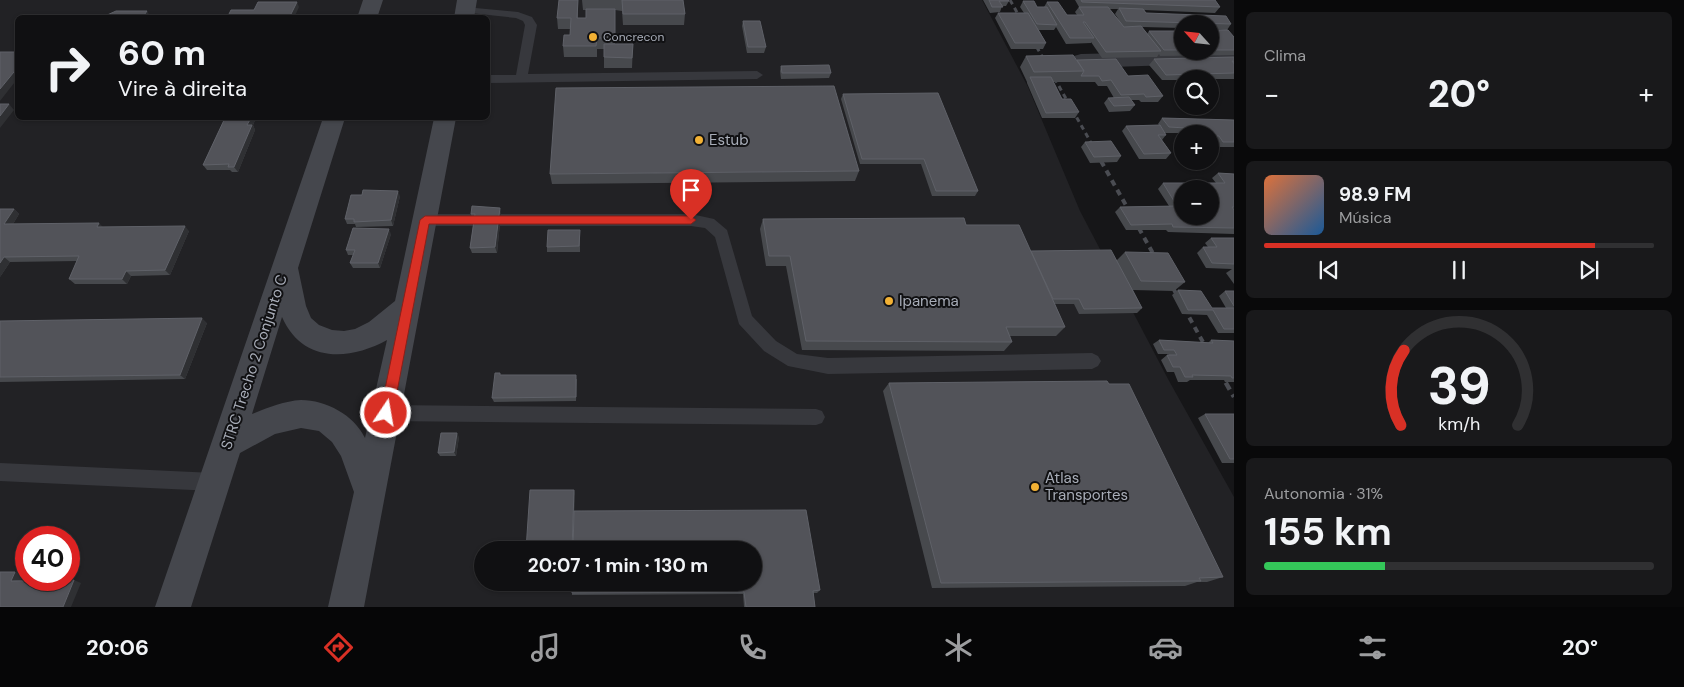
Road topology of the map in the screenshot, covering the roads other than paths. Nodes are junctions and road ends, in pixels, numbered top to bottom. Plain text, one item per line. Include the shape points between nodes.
1 (373, 0) edge
2 (465, 9) edge
3 (369, 15) edge
4 (1234, 57) edge
5 (1062, 62) edge
6 (757, 75) dead end
7 (521, 78) junction
8 (490, 79) edge
9 (333, 120) edge
10 (445, 120) edge
11 (425, 220) junction
12 (286, 266) junction
13 (408, 307) junction
14 (1092, 361) dead end
15 (386, 413) junction
16 (816, 417) dead end
17 (227, 443) junction
18 (0, 472) edge
19 (214, 482) junction
20 (370, 492) junction
21 (173, 607) edge
22 (346, 607) edge

1 - 3 street
2 - 7 lane via 528,19 531,25
4 - 5 street
6 - 7 lane
7 - 8 lane
9 - 12 street, STRC Trecho 2 Conjunto C
10 - 11 street
11 - 13 street
11 - 14 lane via 691,220 709,223 722,234 745,319 770,346 794,361 828,366
12 - 13 street via 292,304 301,326 307,333 324,341 349,342 369,336 390,324
12 - 17 street, STRC Trecho 2 Conjunto C
13 - 15 street
15 - 16 lane
15 - 20 street
17 - 19 street, STRC Trecho 2 Conjunto C
17 - 20 street via 259,425 289,414 322,416 344,432 355,451
18 - 19 lane
19 - 21 street, STRC Trecho 2 Conjunto C
20 - 22 street

